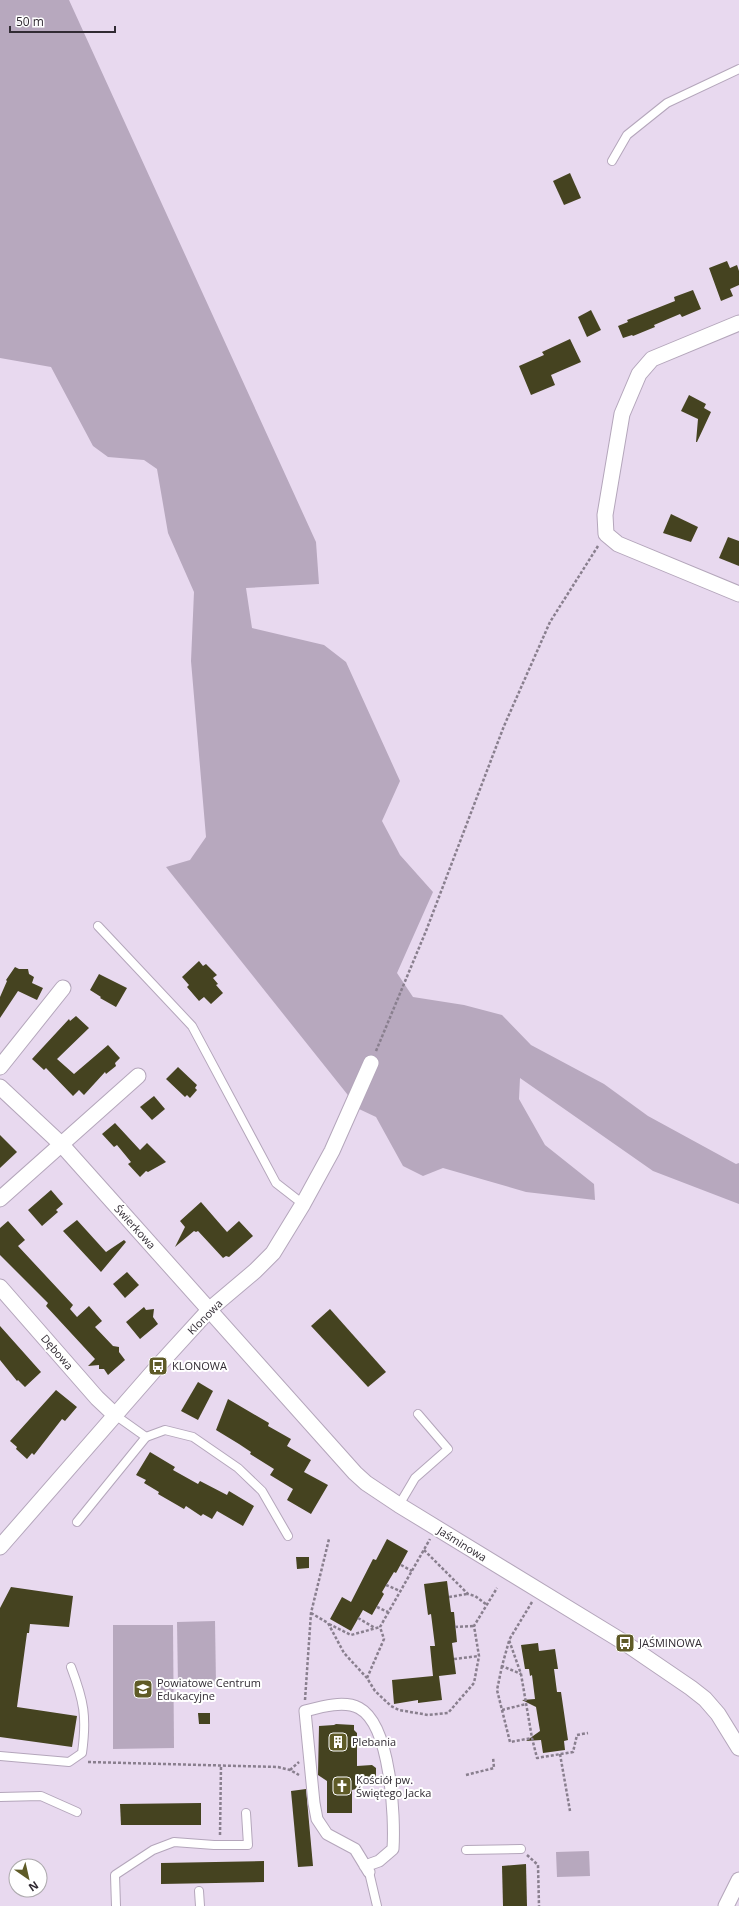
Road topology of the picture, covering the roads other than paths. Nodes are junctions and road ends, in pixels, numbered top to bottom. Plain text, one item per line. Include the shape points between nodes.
1 (739, 69) edge
2 (612, 161) dead end
3 (739, 323) edge
4 (739, 594) edge
5 (98, 926) dead end
6 (63, 988) dead end
7 (371, 1063) road end
8 (0, 1067) edge
9 (138, 1076) dead end
10 (0, 1087) edge
11 (61, 1144) junction
12 (0, 1199) edge
13 (303, 1204) junction
14 (0, 1286) edge
15 (210, 1309) junction
16 (115, 1414) junction
17 (418, 1414) dead end
18 (146, 1437) junction
19 (399, 1505) junction
20 (78, 1522) dead end
21 (288, 1536) dead end
22 (0, 1547) edge
23 (71, 1667) dead end
24 (739, 1748) edge
25 (0, 1756) edge
26 (0, 1797) edge
27 (77, 1812) dead end
28 (246, 1813) dead end
29 (521, 1849) road end
30 (466, 1850) dead end
31 (367, 1869) junction
32 (739, 1880) edge
33 (199, 1891) dead end
34 (116, 1906) edge
35 (200, 1906) edge
36 (377, 1906) edge
37 (726, 1906) edge

1 - 2 lane via 667,103 627,135
3 - 4 street via 652,359 639,374 622,414 605,515 606,534 618,544
5 - 13 lane via 192,1026 276,1183
6 - 8 street
7 - 13 street, Klonowa via 332,1151
9 - 11 street
10 - 11 street, Świerkowa
11 - 12 street
11 - 15 street, Świerkowa
13 - 15 street, Klonowa via 273,1253
14 - 16 street, Dębowa via 97,1398
15 - 16 street, Klonowa
15 - 19 street, Jaśminowa via 355,1472 366,1483
16 - 18 lane
16 - 22 street, Klonowa
17 - 19 lane via 448,1449 415,1478
18 - 20 lane
18 - 21 lane via 165,1430 193,1437 238,1468 262,1491
19 - 24 street, Jaśminowa via 625,1644 691,1688 718,1714
23 - 25 lane via 82,1696 86,1728 82,1753 69,1762
26 - 27 lane via 41,1796
28 - 34 lane via 248,1845 174,1842 153,1850 115,1875
29 - 30 lane
31 - 31 street via 393,1849 388,1766 376,1725 367,1714 346,1705 318,1707 305,1711 317,1819 327,1834 355,1849
31 - 36 lane
32 - 37 street
33 - 35 lane

